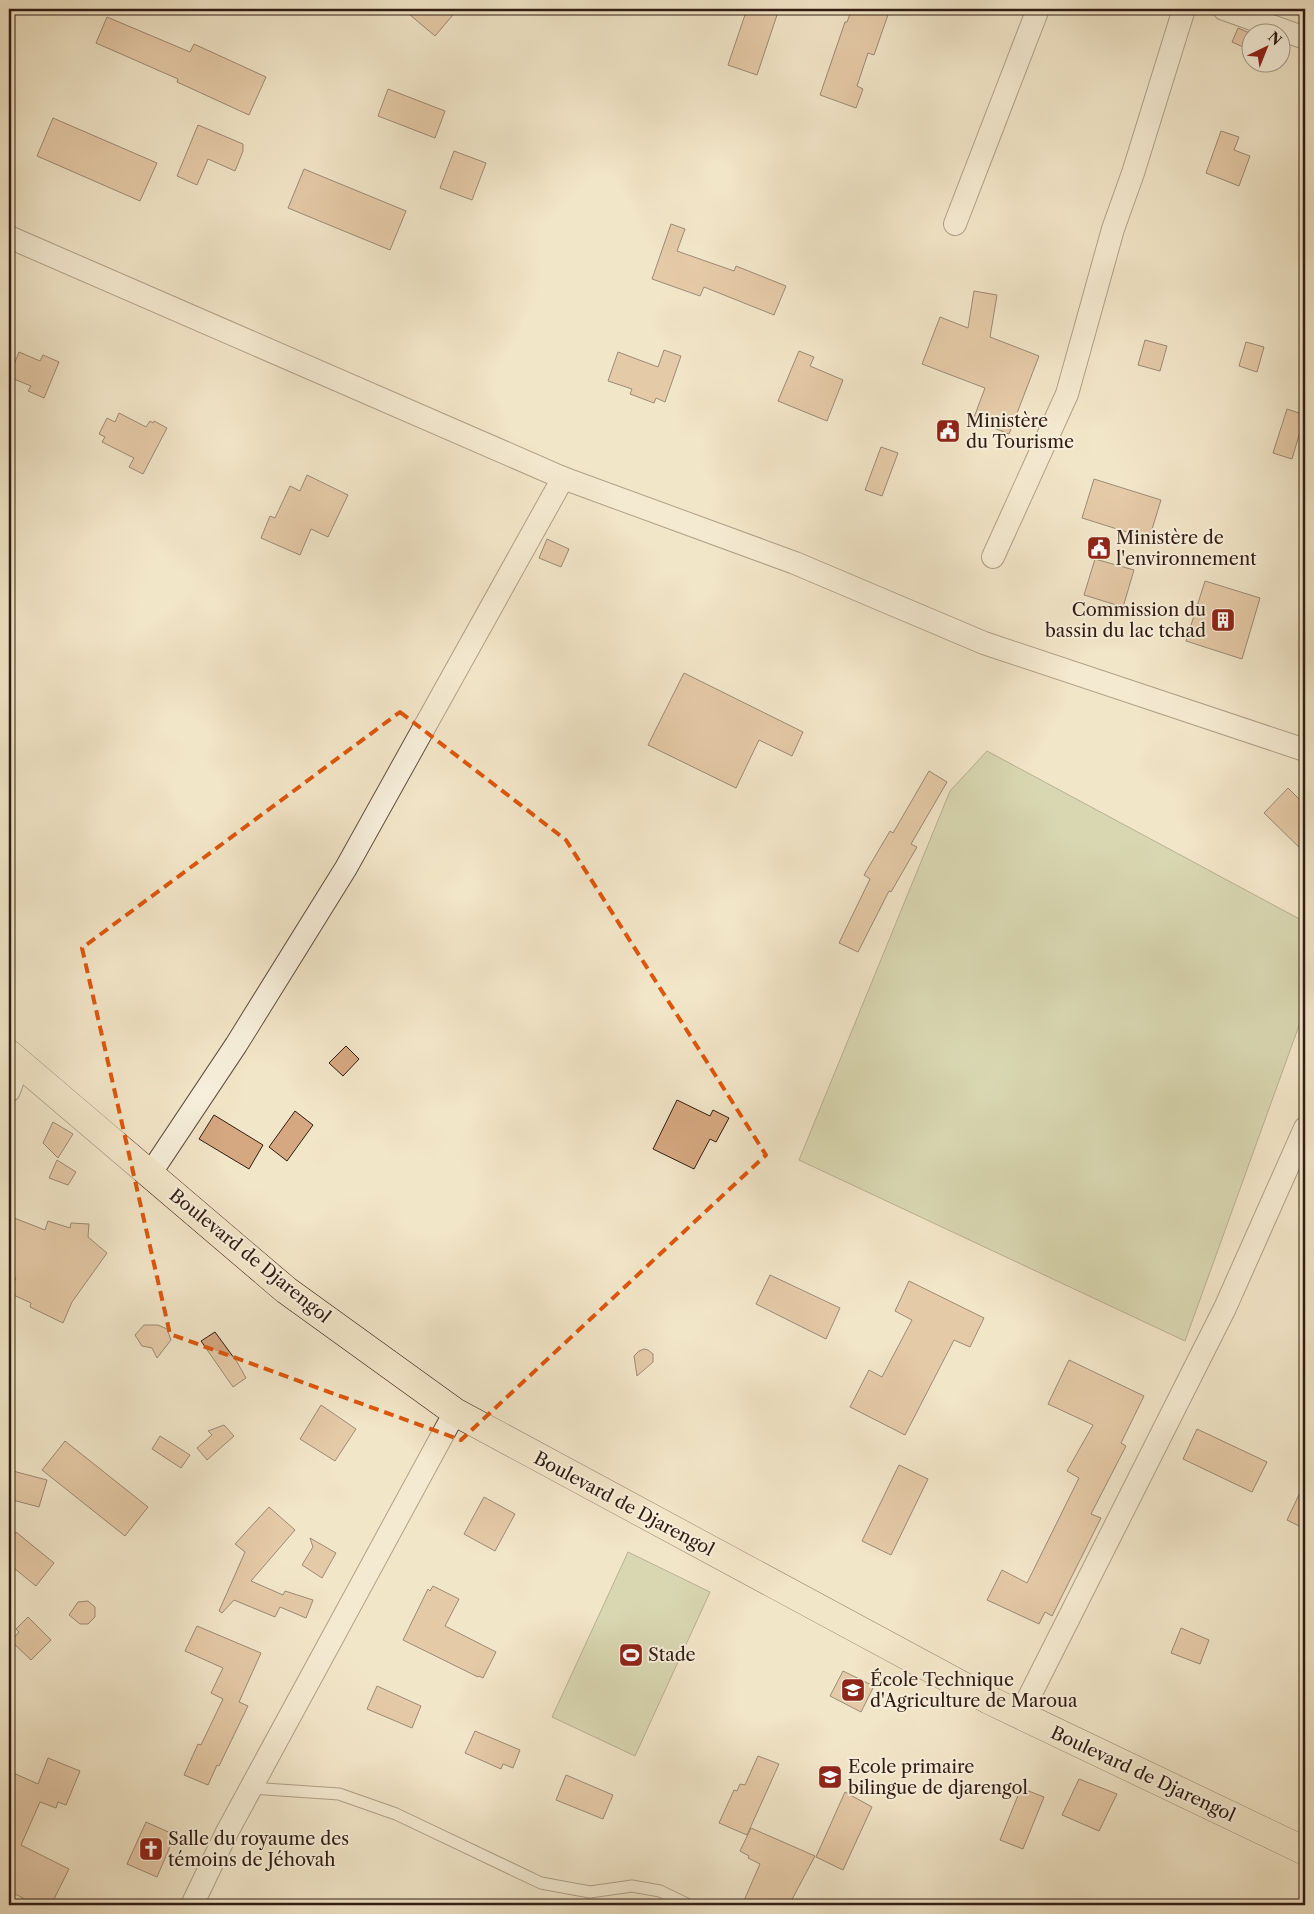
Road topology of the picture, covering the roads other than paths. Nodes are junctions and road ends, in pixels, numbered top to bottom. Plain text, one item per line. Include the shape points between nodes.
1 (1038, 9) edge
2 (1184, 9) edge
3 (1224, 9) edge
4 (1305, 38) edge
5 (955, 224) dead end
6 (9, 237) edge
7 (563, 478) junction
8 (994, 556) dead end
9 (1305, 750) edge
10 (14, 1058) edge
11 (9, 1091) edge
12 (1305, 1128) edge
13 (150, 1174) junction
14 (455, 1412) junction
15 (1020, 1715) junction
16 (251, 1788) junction
17 (1305, 1851) edge
18 (192, 1905) edge
19 (689, 1905) edge

1 - 5 street
2 - 8 street via 1113,229 1067,394
3 - 4 street
6 - 7 street
7 - 9 street via 796,563 984,643
7 - 13 street via 346,868 236,1045
10 - 11 street
10 - 13 main road, Boulevard de Djarengol
12 - 15 street via 1224,1308
13 - 14 main road, Boulevard de Djarengol via 286,1290
14 - 15 main road, Boulevard de Djarengol
14 - 16 street
15 - 17 main road, Boulevard de Djarengol
16 - 18 street
16 - 19 lane via 339,1794 396,1814 541,1883 590,1892 632,1886 660,1891

